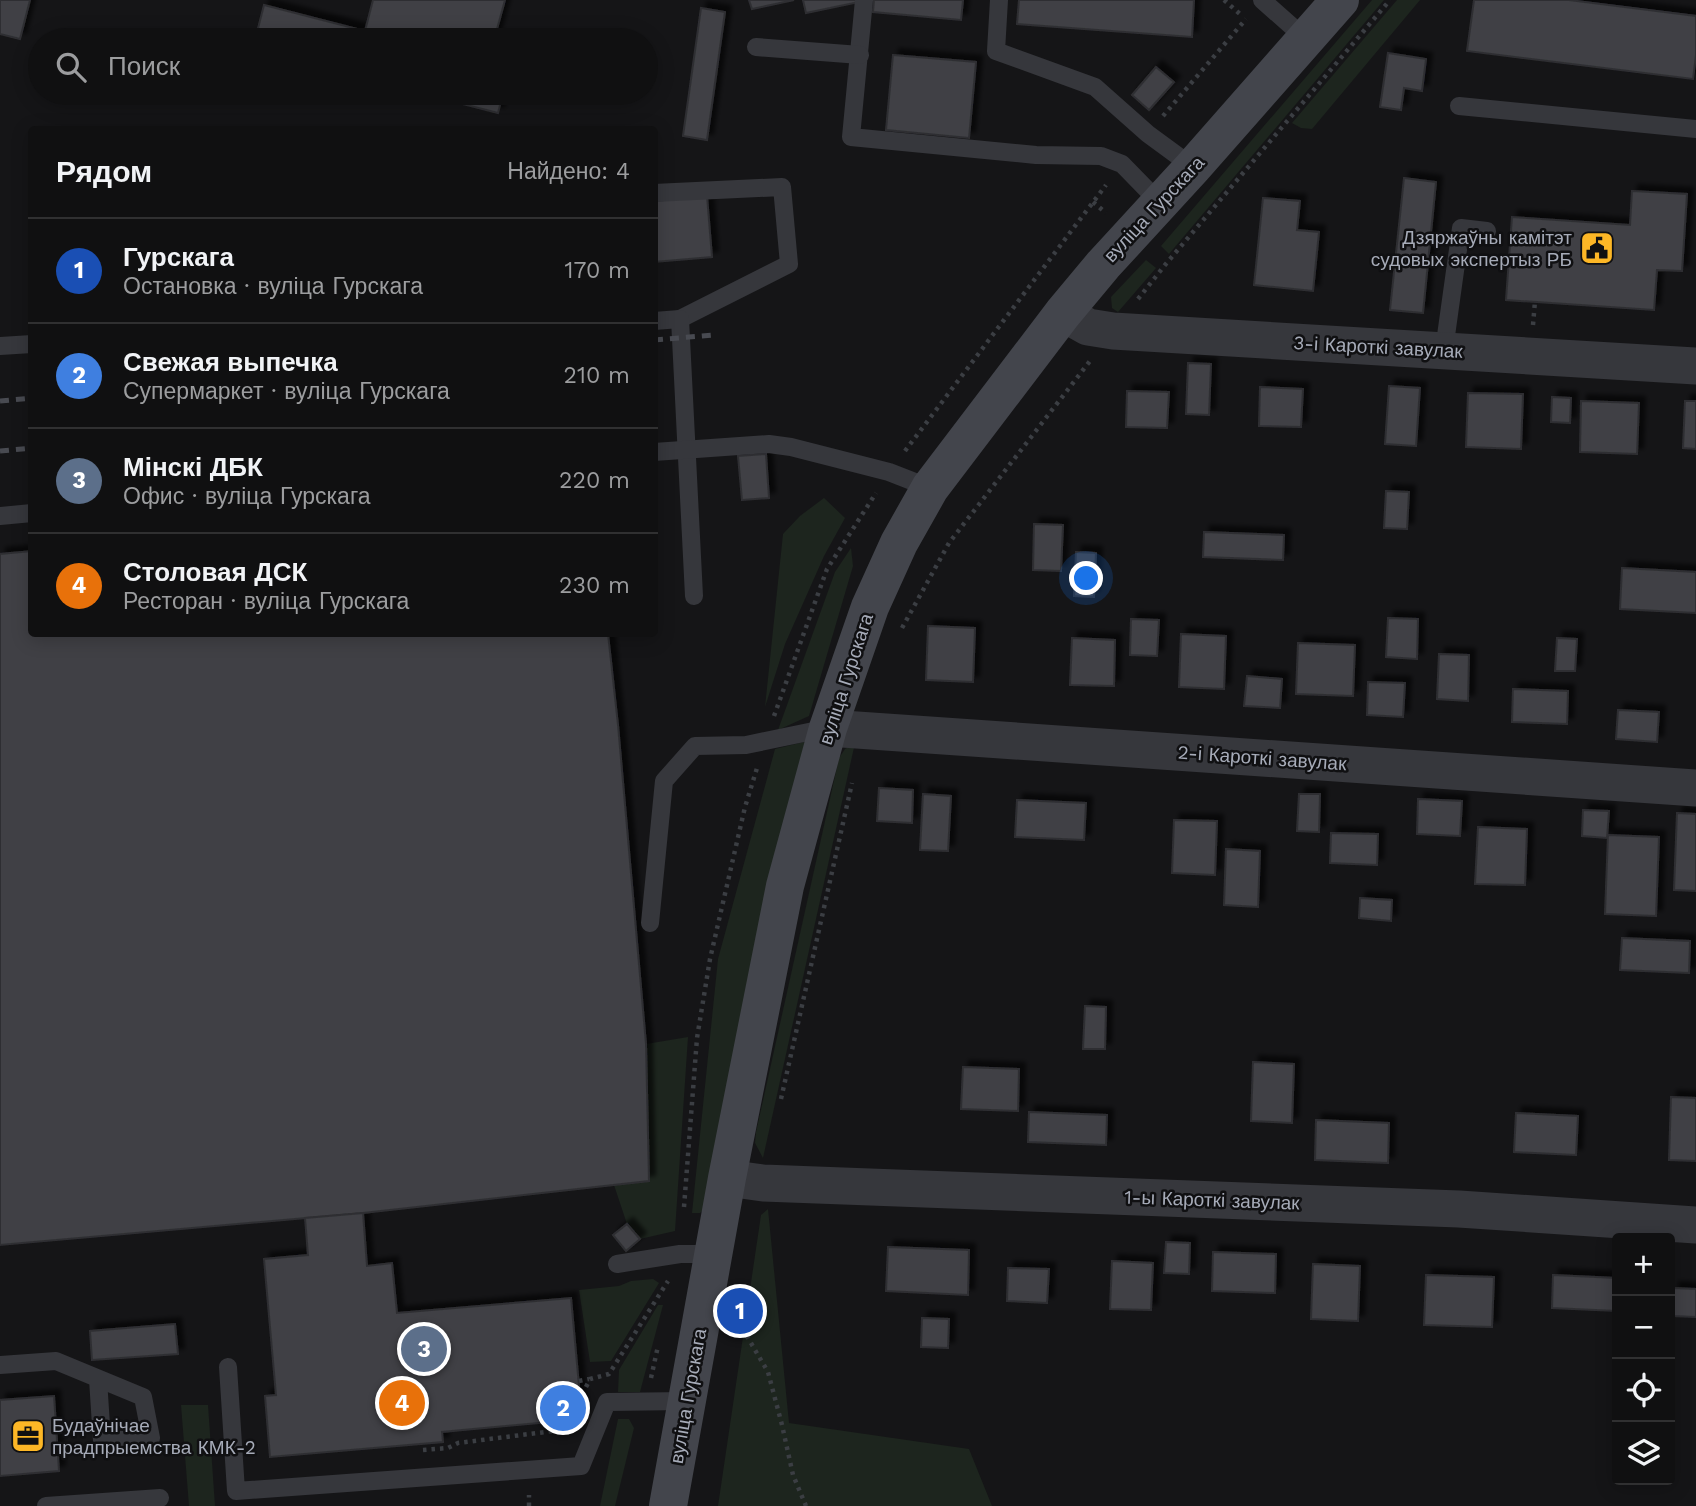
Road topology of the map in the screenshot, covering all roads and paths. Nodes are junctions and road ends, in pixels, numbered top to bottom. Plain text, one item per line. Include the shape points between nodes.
1 (864, 0) edge
2 (999, 0) edge
3 (1224, 0) edge
4 (1262, 0) edge
5 (1340, 0) edge
6 (1390, 0) edge
7 (1246, 19) dead end
8 (1306, 39) junction
9 (756, 47) dead end
10 (860, 55) junction
11 (1459, 106) dead end
12 (1696, 129) edge
13 (1193, 167) junction
14 (658, 193) edge
15 (1160, 203) junction
16 (1487, 231) dead end
17 (1535, 301) dead end
18 (1063, 313) junction
19 (680, 319) junction
20 (658, 321) edge
21 (1113, 331) junction
22 (1532, 337) dead end
23 (28, 344) edge
24 (0, 346) edge
25 (1444, 350) junction
26 (1696, 366) edge
27 (687, 450) junction
28 (658, 452) edge
29 (930, 488) junction
30 (28, 513) edge
31 (0, 516) edge
32 (694, 596) dead end
33 (899, 633) dead end
34 (846, 730) junction
35 (1696, 788) edge
36 (650, 923) dead end
37 (780, 1103) dead end
38 (727, 1178) junction
39 (1696, 1225) edge
40 (714, 1254) junction
41 (617, 1264) dead end
42 (670, 1277) dead end
43 (738, 1321) dead end
44 (0, 1365) edge
45 (228, 1367) dead end
46 (98, 1379) dead end
47 (590, 1379) junction
48 (579, 1381) dead end
49 (585, 1390) dead end
50 (686, 1401) junction
51 (582, 1427) dead end
52 (422, 1450) dead end
53 (160, 1498) dead end
54 (46, 1506) edge
55 (668, 1506) edge
56 (806, 1506) edge

1 - 10 lane
2 - 13 lane via 996,51 1095,87
3 - 7 path
4 - 8 lane
5 - 8 main road, вуліца Гурскага
6 - 21 path
8 - 13 main road, вуліца Гурскага
9 - 10 lane
10 - 15 lane via 851,137 1036,155 1101,156 1122,164
11 - 12 lane
13 - 15 main road, вуліца Гурскага
14 - 19 lane via 782,187 789,264
15 - 18 main road, вуліца Гурскага
16 - 25 lane via 1461,228
17 - 22 path
18 - 21 street, 3-і Кароткі завулак via 1088,327
18 - 29 main road, вуліца Гурскага
19 - 20 lane
19 - 27 lane
21 - 25 street, 3-і Кароткі завулак
21 - 33 path via 949,543
23 - 24 lane
25 - 26 street, 3-і Кароткі завулак
27 - 28 lane
27 - 29 lane via 769,444 790,447 889,472
27 - 32 lane
29 - 34 main road, вуліца Гурскага via 870,607
30 - 31 lane
34 - 35 street, 2-і Кароткі завулак
34 - 36 lane via 746,745 695,746 664,781
34 - 37 path
34 - 38 main road, вуліца Гурскага via 785,886
38 - 39 street, 1-ы Кароткі завулак via 1459,1209
38 - 40 main road, вуліца Гурскага
40 - 41 lane
40 - 50 main road, вуліца Гурскага
42 - 47 path via 609,1374
43 - 56 path via 768,1372 793,1475
44 - 46 lane via 56,1361
45 - 50 lane via 236,1492 581,1466 607,1402
47 - 48 path
47 - 49 path
50 - 55 main road, вуліца Гурскага
51 - 52 path
53 - 54 lane

